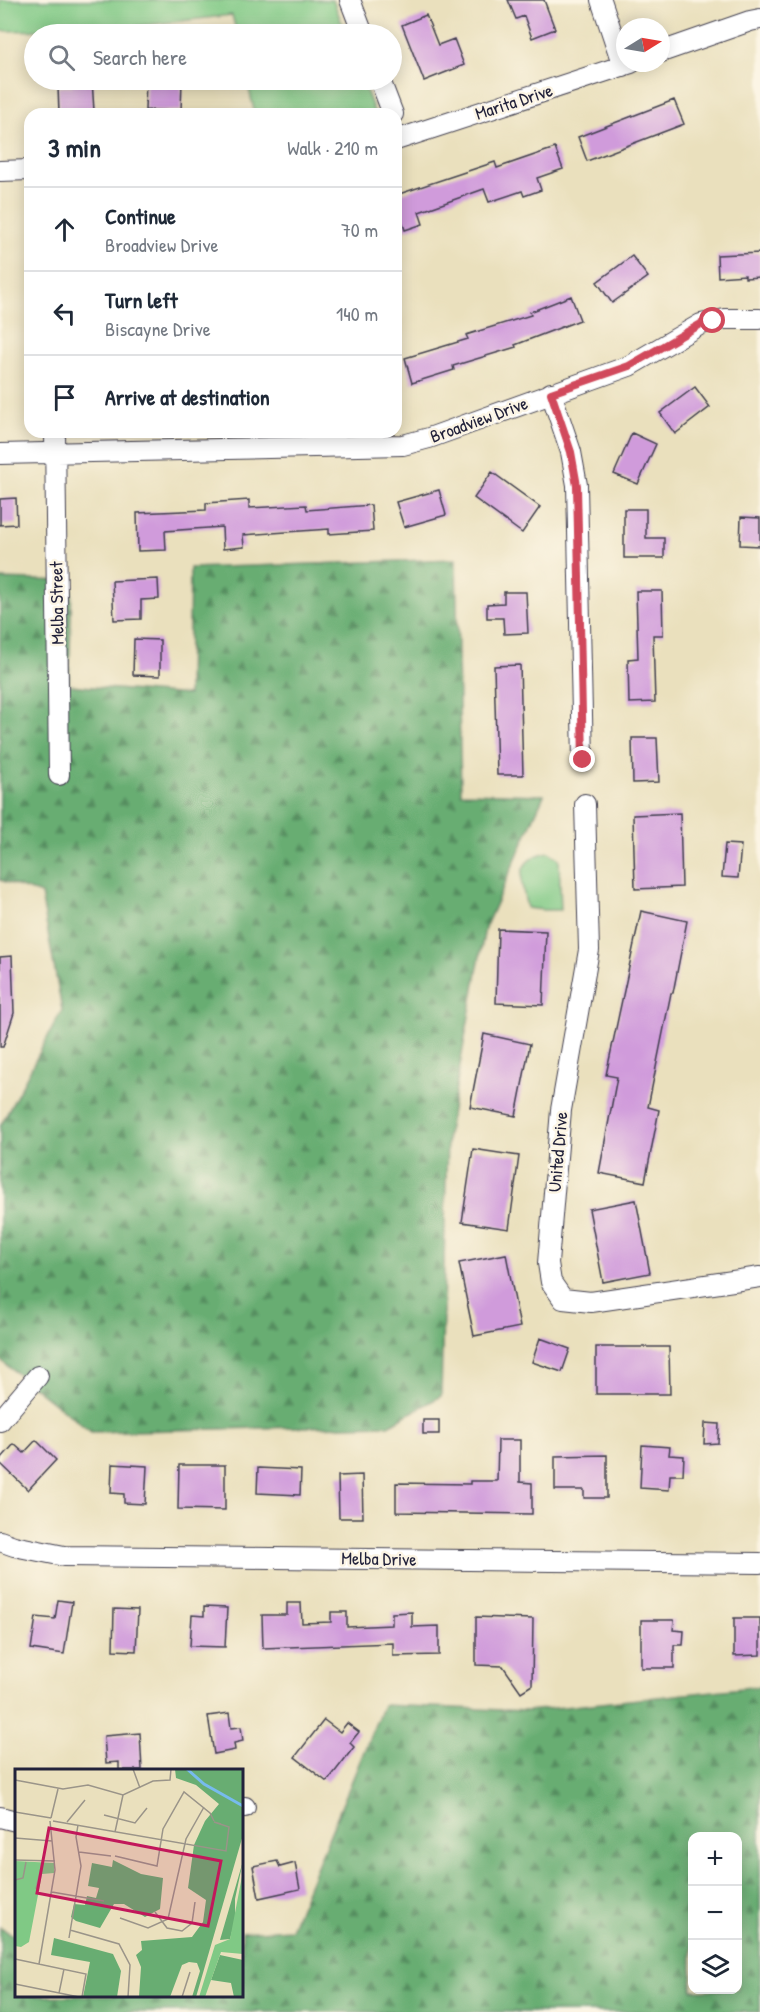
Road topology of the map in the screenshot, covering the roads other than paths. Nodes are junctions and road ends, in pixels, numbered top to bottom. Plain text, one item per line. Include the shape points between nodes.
1 (350, 0) edge
2 (600, 0) edge
3 (760, 19) edge
4 (359, 24) edge
5 (616, 38) edge
6 (670, 49) edge
7 (616, 67) edge
8 (384, 90) edge
9 (391, 108) edge
10 (402, 132) edge
11 (0, 171) edge
12 (24, 171) edge
13 (760, 319) edge
14 (551, 393) junction
15 (55, 438) edge
16 (56, 453) junction
17 (0, 454) edge
18 (583, 760) dead end
19 (59, 775) dead end
20 (585, 804) dead end
21 (760, 1277) edge
22 (38, 1376) dead end
23 (0, 1421) edge
24 (0, 1541) edge
25 (760, 1563) edge
26 (0, 1817) edge
27 (15, 1821) edge

1 - 4 street
2 - 5 street
3 - 6 street
7 - 10 street, Marita Drive
8 - 9 street
11 - 12 street
13 - 14 street, Broadview Drive via 725,318 701,324 629,366
14 - 16 street, Broadview Drive via 403,444
14 - 18 street via 571,452 577,486
15 - 16 street, Melba Street
16 - 17 street, Broadview Drive
16 - 19 street, Melba Street
20 - 21 street, United Drive via 589,951 561,1110 548,1263 551,1282 563,1299 591,1302
22 - 23 street
24 - 25 street, Melba Drive via 64,1556
26 - 27 street

